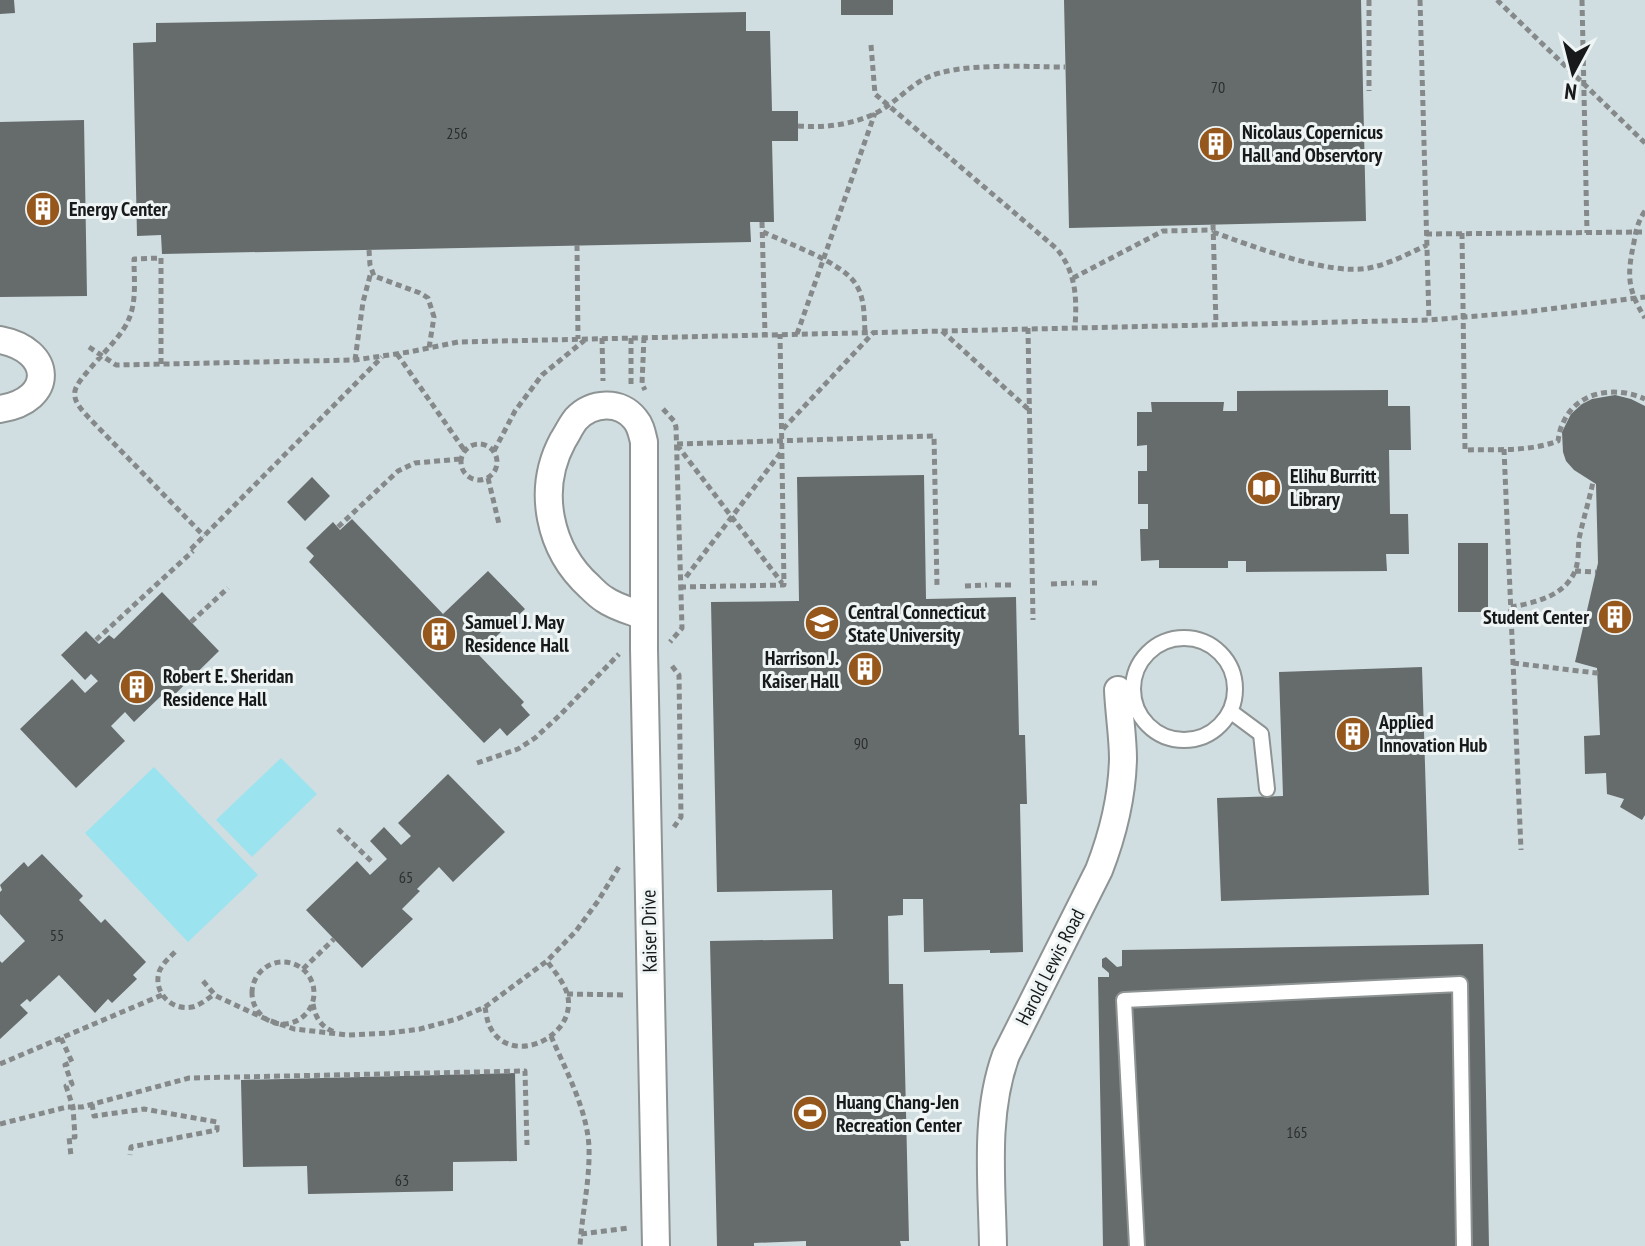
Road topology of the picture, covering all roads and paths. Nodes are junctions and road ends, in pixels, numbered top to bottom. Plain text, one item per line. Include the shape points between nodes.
1 (1369, 0) edge
2 (1420, 0) edge
3 (1497, 0) edge
4 (1582, 0) edge
5 (871, 45) dead end
6 (1065, 67) dead end
7 (1584, 84) junction
8 (1369, 91) dead end
9 (888, 105) junction
10 (875, 113) junction
11 (798, 126) dead end
12 (1645, 143) edge
13 (1645, 211) edge
14 (762, 222) dead end
15 (1213, 229) junction
16 (763, 232) junction
17 (1645, 232) edge
18 (1462, 233) junction
19 (1587, 233) junction
20 (1636, 233) junction
21 (1426, 234) junction
22 (577, 245) dead end
23 (1427, 245) junction
24 (369, 250) dead end
25 (823, 260) junction
26 (371, 271) junction
27 (1073, 278) junction
28 (1645, 297) edge
29 (1633, 298) junction
30 (1462, 317) junction
31 (1645, 318) edge
32 (1429, 320) junction
33 (1216, 324) junction
34 (1075, 327) junction
35 (1028, 328) junction
36 (942, 331) junction
37 (865, 332) junction
38 (874, 332) junction
39 (765, 334) junction
40 (780, 334) junction
41 (797, 334) junction
42 (602, 338) junction
43 (631, 338) junction
44 (578, 339) junction
45 (587, 339) junction
46 (0, 340) edge
47 (89, 347) dead end
48 (429, 348) junction
49 (397, 354) junction
50 (102, 356) junction
51 (382, 356) junction
52 (355, 360) junction
53 (161, 364) junction
54 (1645, 399) edge
55 (603, 405) junction
56 (0, 409) edge
57 (1029, 410) junction
58 (631, 415) junction
59 (782, 429) junction
60 (781, 441) junction
61 (1504, 449) junction
62 (465, 451) junction
63 (494, 451) junction
64 (782, 451) junction
65 (461, 459) junction
66 (488, 478) junction
67 (1593, 482) dead end
68 (732, 516) junction
69 (499, 524) dead end
70 (338, 527) dead end
71 (204, 536) junction
72 (1575, 571) junction
73 (1596, 572) dead end
74 (686, 577) dead end
75 (1074, 583) dead end
76 (1082, 583) dead end
77 (1097, 583) dead end
78 (1051, 584) dead end
79 (784, 585) junction
80 (987, 585) dead end
81 (995, 585) dead end
82 (1014, 585) dead end
83 (937, 586) dead end
84 (965, 586) dead end
85 (680, 587) dead end
86 (228, 588) dead end
87 (1511, 607) junction
88 (644, 616) junction
89 (1033, 620) dead end
90 (191, 622) dead end
91 (96, 640) dead end
92 (625, 647) dead end
93 (1513, 663) junction
94 (1594, 668) dead end
95 (1125, 690) junction
96 (1230, 711) junction
97 (477, 763) dead end
98 (1267, 789) dead end
99 (338, 829) dead end
100 (1521, 850) dead end
101 (372, 862) dead end
102 (621, 863) dead end
103 (334, 939) dead end
104 (175, 952) dead end
105 (547, 961) junction
106 (303, 969) junction
107 (203, 981) dead end
108 (215, 994) junction
109 (567, 994) junction
110 (162, 995) junction
111 (632, 995) dead end
112 (314, 996) junction
113 (485, 1007) junction
114 (268, 1020) junction
115 (339, 1034) junction
116 (551, 1036) junction
117 (61, 1038) junction
118 (0, 1064) edge
119 (92, 1104) junction
120 (73, 1107) junction
121 (0, 1124) edge
122 (527, 1145) dead end
123 (130, 1155) dead end
124 (71, 1156) dead end
125 (638, 1226) dead end
126 (581, 1234) junction
127 (580, 1246) edge
128 (656, 1246) edge
129 (993, 1246) edge
130 (1137, 1246) edge
131 (1464, 1246) edge

1 - 8 path
2 - 21 path
3 - 7 path
4 - 7 path
5 - 9 path via 875,94
6 - 9 path via 954,70 926,78
7 - 12 path
7 - 19 path
9 - 10 path
9 - 27 path via 1057,249
10 - 11 path via 847,123
10 - 25 path
13 - 20 path
14 - 16 path
15 - 23 path via 1291,258 1348,269 1387,263
15 - 27 path via 1163,231
15 - 33 path
16 - 25 path
16 - 39 path
17 - 20 path
18 - 19 path
18 - 21 path
18 - 30 path
19 - 20 path
20 - 29 path via 1628,270
21 - 23 path
22 - 44 path
23 - 32 path
24 - 26 path
25 - 37 path via 855,282
25 - 41 path
26 - 48 path via 380,280 428,298 434,317
26 - 52 path
27 - 34 path
28 - 29 path
29 - 30 path
29 - 31 path
30 - 32 path
30 - 61 path via 1465,450
32 - 33 path
33 - 34 path
34 - 35 path
35 - 36 path
35 - 57 path
36 - 38 path
36 - 57 path
37 - 38 path
37 - 41 path
38 - 59 path
39 - 40 path
39 - 43 path
40 - 41 path
40 - 59 path
42 - 43 path
42 - 45 path
42 - 55 path
43 - 58 path
44 - 45 path
44 - 48 path via 458,342
45 - 63 path via 542,375
46 - 56 street via 27,351 42,377 31,396
47 - 50 path
48 - 49 path
49 - 51 path
49 - 62 path
50 - 53 path via 116,365
50 - 53 path via 133,310 134,259 161,258
50 - 71 path via 75,387 78,405
51 - 52 path
51 - 71 path
52 - 53 path
54 - 61 path via 1623,391 1603,392 1571,410 1558,441
55 - 58 street
55 - 88 street via 575,420 555,456 548,496 554,536 574,572 604,599
57 - 89 path
58 - 88 street, Kaiser Drive via 644,442
59 - 60 path
60 - 64 path
60 - 68 path via 677,444
60 - 83 path via 934,436
61 - 87 path
62 - 63 path via 478,444
62 - 65 path
63 - 66 path via 497,467
64 - 68 path
64 - 79 path
65 - 66 path via 467,476
65 - 70 path via 415,463 398,471
66 - 69 path
67 - 72 path
68 - 74 path
68 - 79 path
71 - 91 path
72 - 73 path
72 - 87 path via 1552,595
75 - 78 path
76 - 77 path
79 - 85 path
80 - 84 path
81 - 82 path
86 - 90 path
87 - 93 path
88 - 128 street, Kaiser Drive
92 - 97 path via 535,738
93 - 94 path via 1596,673
93 - 100 path
95 - 96 lane via 1145,723 1176,739 1208,734
95 - 96 lane via 1143,657 1157,645 1191,637 1220,652 1229,665 1235,680
95 - 129 street, Harold Lewis Road via 1119,720 1122,782 1109,845 1006,1055 996,1087
96 - 98 lane via 1261,734
99 - 101 path
102 - 105 path via 576,931
103 - 106 path
104 - 110 path via 158,974
105 - 109 path
105 - 113 path
106 - 112 path
106 - 114 path via 283,961 257,976 252,996
107 - 108 path
108 - 110 path via 191,1008 169,1003
108 - 114 path
109 - 111 path
109 - 116 path via 563,1023
110 - 117 path
112 - 114 path via 297,1020
112 - 115 path via 321,1025
113 - 115 path via 420,1029
113 - 116 path via 494,1033 510,1045 538,1044
114 - 115 path
116 - 126 path via 589,1145
117 - 118 path
117 - 120 path via 72,1062 65,1065
119 - 120 path
119 - 122 path via 189,1078 525,1071
119 - 123 path via 94,1116 144,1109 217,1122 217,1130 131,1147
120 - 121 path
120 - 124 path
125 - 126 path
126 - 127 path
130 - 131 lane via 1124,1000 1460,984

